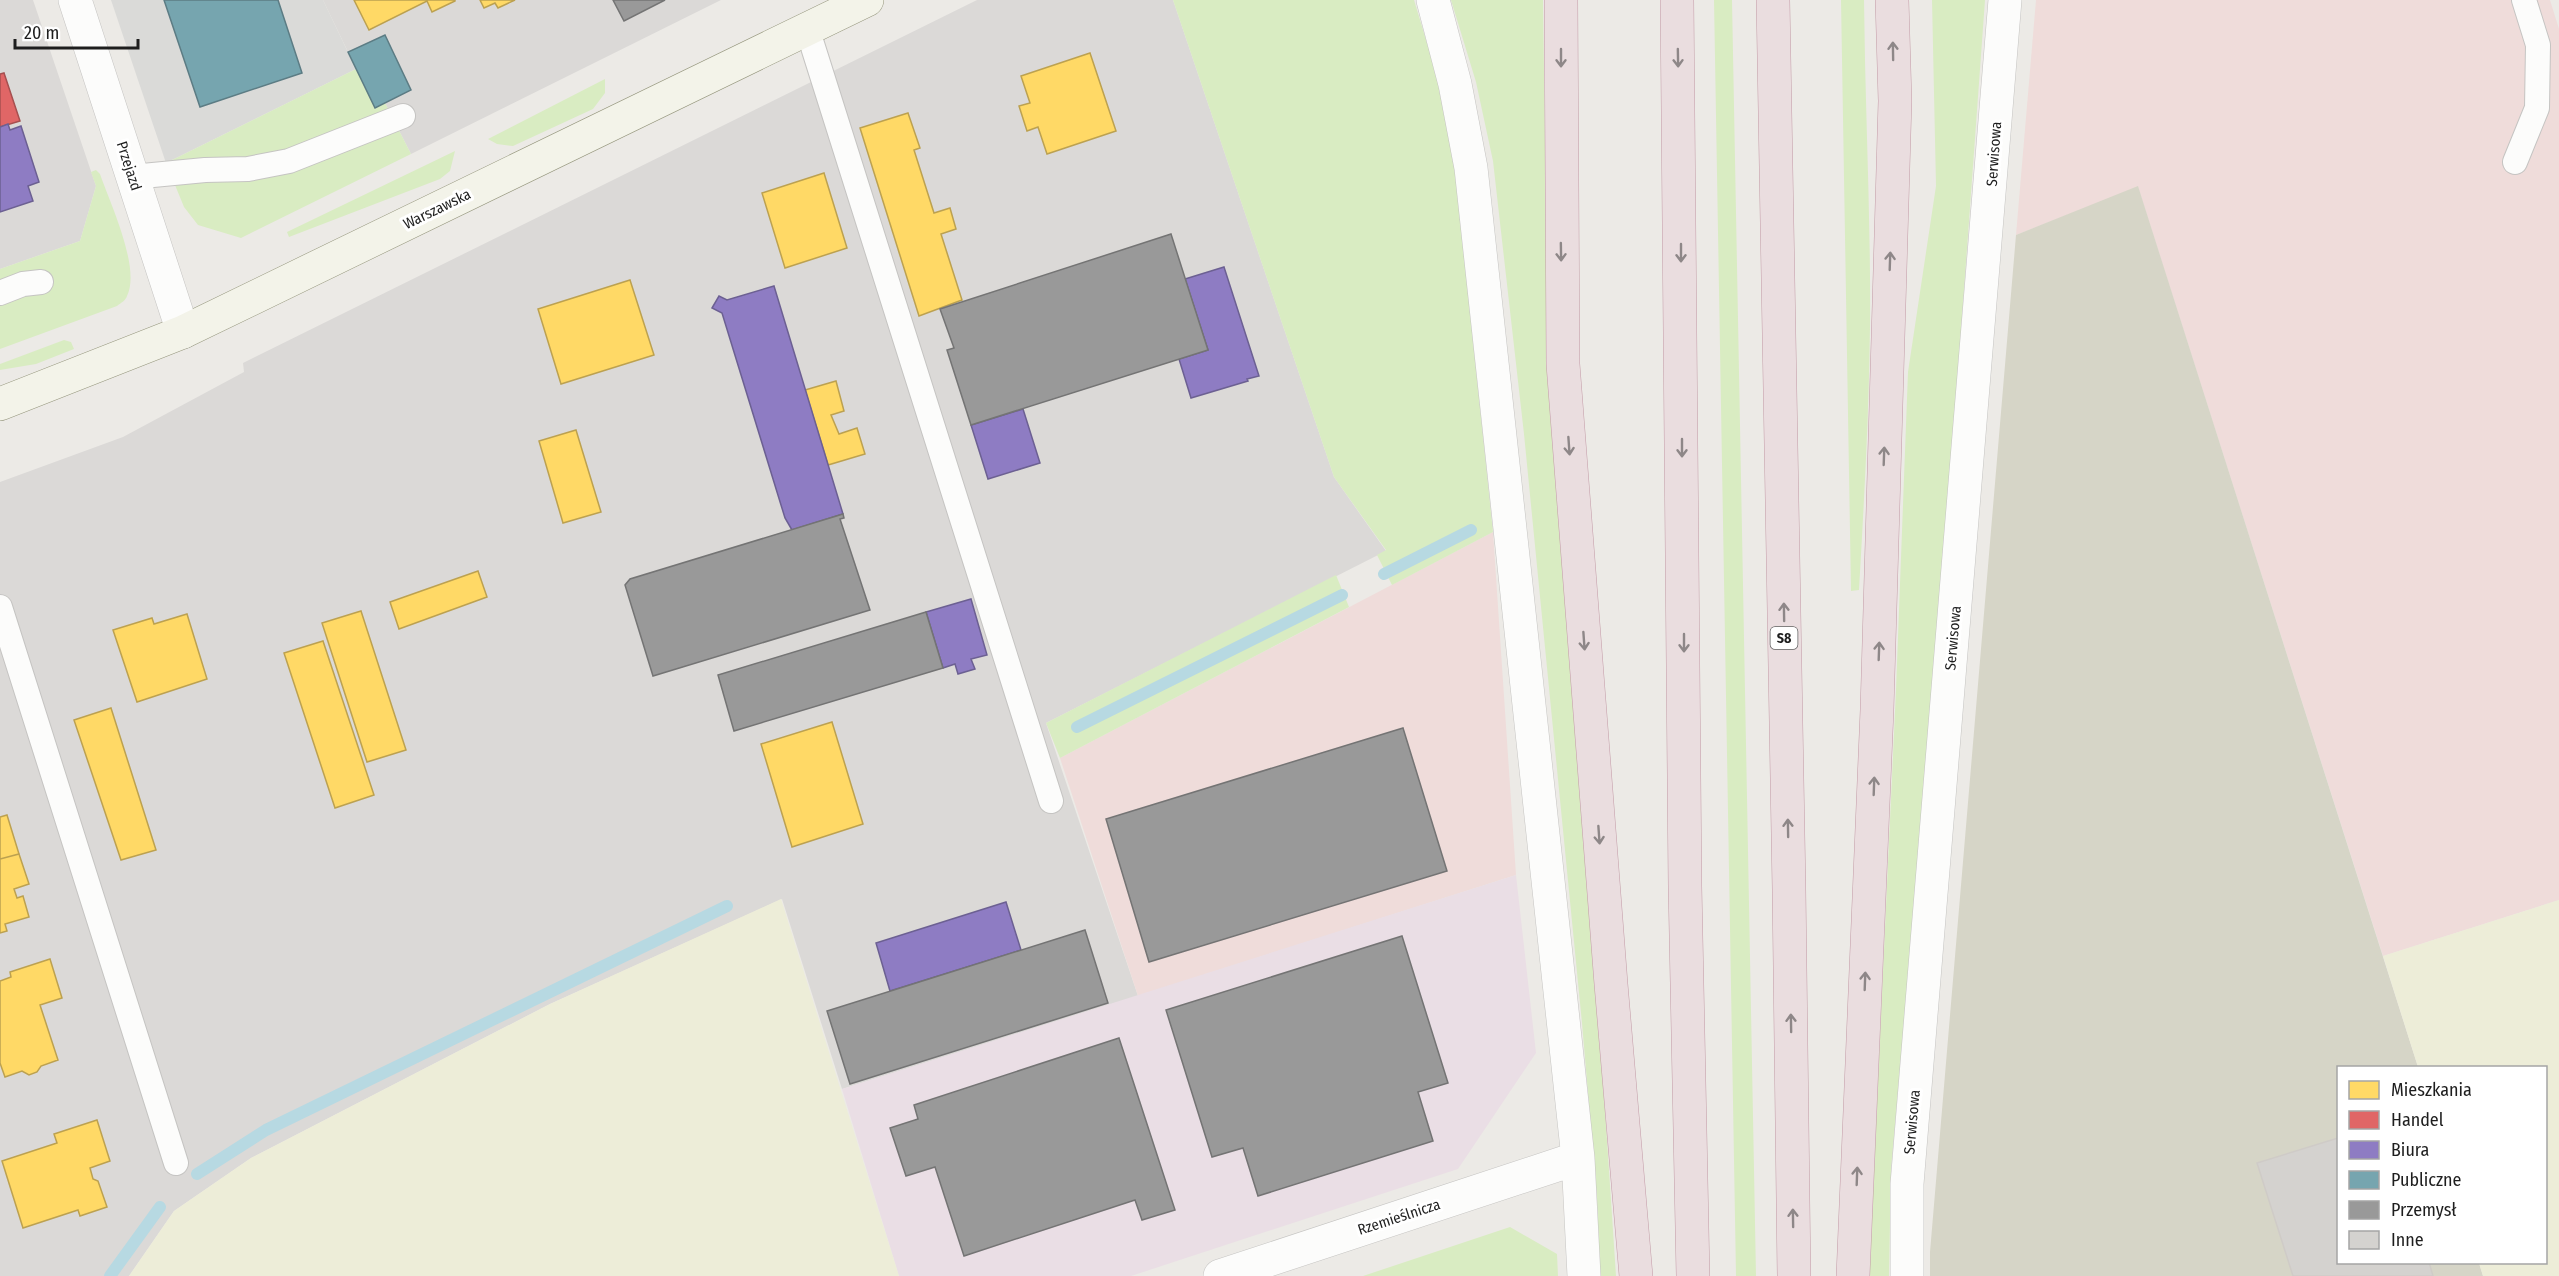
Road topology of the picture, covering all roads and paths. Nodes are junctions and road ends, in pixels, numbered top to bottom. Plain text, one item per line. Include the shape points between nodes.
1 (75, 0) edge
2 (867, 0) edge
3 (1433, 0) edge
4 (1561, 0) edge
5 (1677, 0) edge
6 (1773, 0) edge
7 (1892, 0) edge
8 (2005, 0) edge
9 (2524, 0) edge
10 (807, 28) junction
11 (403, 116) dead end
12 (2515, 162) dead end
13 (132, 177) junction
14 (41, 282) dead end
15 (0, 293) edge
16 (183, 332) junction
17 (0, 404) edge
18 (0, 608) edge
19 (1051, 801) dead end
20 (1578, 1158) junction
21 (176, 1163) dead end
22 (1220, 1276) edge
23 (1584, 1276) edge
24 (1636, 1276) edge
25 (1693, 1276) edge
26 (1794, 1276) edge
27 (1852, 1276) edge
28 (1907, 1276) edge

1 - 13 street, Przejazd
2 - 10 main road, Warszawska
3 - 20 street via 1471,168
4 -> 24 highway via 1563,364
5 -> 25 highway
26 -> 6 highway, S8
27 -> 7 highway via 1877,698 1895,101
8 - 28 street, Serwisowa via 1907,1184
9 - 12 lane via 2538,45 2537,108
10 - 16 main road, Warszawska
10 - 19 lane
11 - 13 lane via 289,161 248,170
13 - 16 street, Przejazd
14 - 15 lane
16 - 17 main road, Warszawska
18 - 21 lane
20 - 22 street, Rzemieślnicza
20 - 23 street

